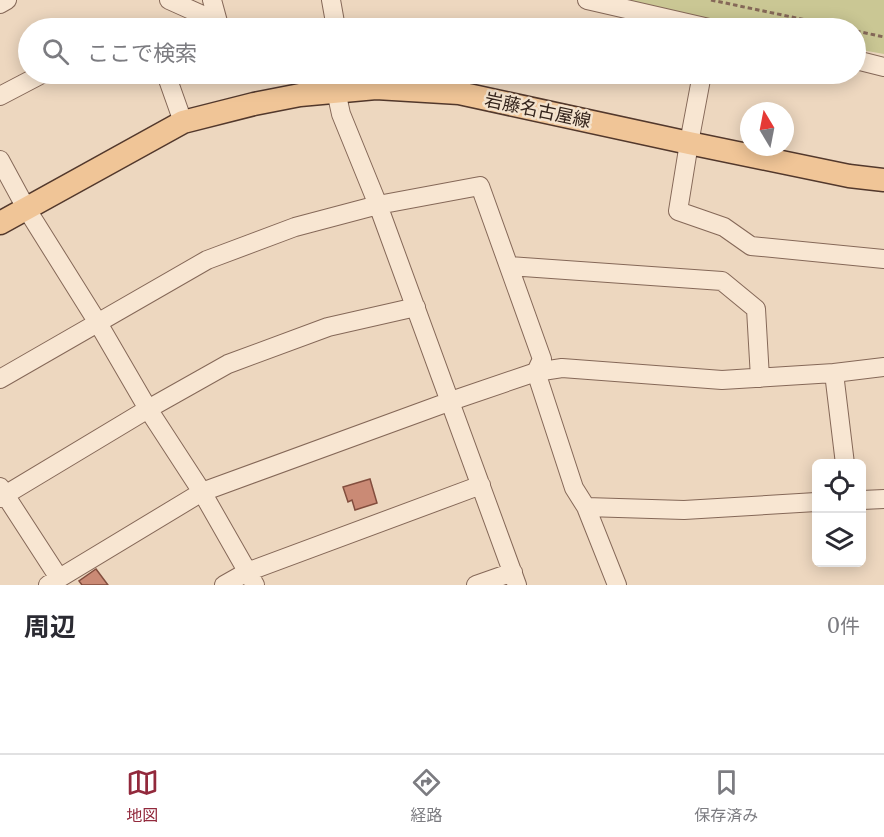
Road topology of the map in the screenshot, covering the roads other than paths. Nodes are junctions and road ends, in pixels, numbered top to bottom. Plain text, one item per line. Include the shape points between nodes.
1 (7, 0) edge
2 (169, 0) edge
3 (212, 0) edge
4 (331, 0) edge
5 (587, 0) edge
6 (0, 4) edge
7 (209, 18) edge
8 (217, 18) edge
9 (334, 18) edge
10 (665, 18) edge
11 (866, 63) edge
12 (884, 67) edge
13 (23, 84) edge
14 (170, 84) edge
15 (330, 84) edge
16 (336, 84) edge
17 (349, 84) edge
18 (700, 84) edge
19 (0, 96) edge
20 (183, 122) junction
21 (688, 143) junction
22 (0, 160) edge
23 (884, 180) edge
24 (378, 205) junction
25 (26, 208) junction
26 (0, 223) edge
27 (884, 259) edge
28 (509, 266) junction
29 (416, 307) junction
30 (98, 323) junction
31 (884, 366) edge
32 (536, 372) junction
33 (834, 373) junction
34 (0, 378) edge
35 (760, 378) junction
36 (451, 401) junction
37 (148, 409) junction
38 (844, 459) edge
39 (480, 485) junction
40 (202, 492) junction
41 (2, 493) edge
42 (884, 499) edge
43 (866, 500) edge
44 (812, 502) edge
45 (586, 507) junction
46 (251, 578) edge
47 (515, 578) edge
48 (53, 582) edge
49 (224, 585) edge
50 (476, 585) edge
51 (617, 585) edge

1 - 6 street
2 - 7 street
3 - 8 street
4 - 9 street
5 - 10 street
11 - 12 street
13 - 19 street
14 - 20 street
15 - 20 main road, 岩藤名古屋線 via 300,95
16 - 24 street via 341,114
17 - 21 main road, 岩藤名古屋線 via 459,93
18 - 21 street
20 - 25 main road, 岩藤名古屋線
21 - 23 main road, 岩藤名古屋線
21 - 27 street via 678,212 724,227 751,246
22 - 25 street
24 - 28 street via 480,186
24 - 29 street
24 - 30 street via 295,227 207,260
25 - 26 main road, 岩藤名古屋線
25 - 30 street
28 - 32 street via 542,359
28 - 35 street via 722,281 756,309
29 - 36 street
29 - 37 street via 328,327 228,364
30 - 34 street
30 - 37 street
31 - 33 street
32 - 35 street via 562,368 722,380
32 - 36 street
32 - 45 street via 574,488
33 - 35 street
33 - 38 street
36 - 39 street
36 - 40 street
37 - 40 street
37 - 41 street
39 - 46 street
39 - 47 street
40 - 46 street
40 - 48 street
41 - 48 street
42 - 43 street
44 - 45 street via 684,510
45 - 51 street
46 - 49 street
47 - 50 street

